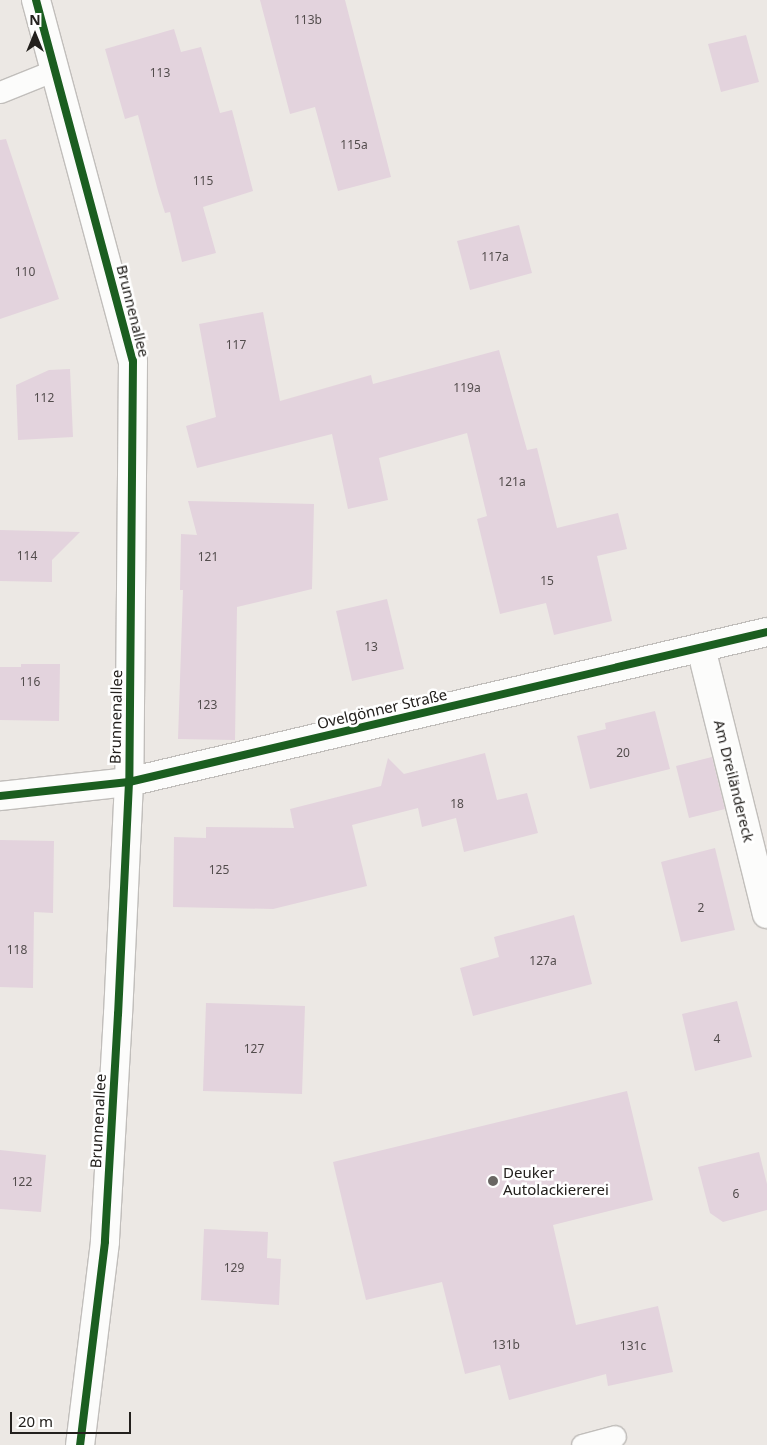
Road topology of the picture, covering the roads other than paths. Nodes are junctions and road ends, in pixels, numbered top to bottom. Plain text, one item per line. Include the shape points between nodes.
1 (36, 0) edge
2 (55, 70) junction
3 (0, 92) edge
4 (767, 632) edge
5 (701, 648) junction
6 (129, 782) junction
7 (0, 796) edge
8 (767, 914) edge
9 (615, 1436) dead end
10 (80, 1445) edge
11 (582, 1445) edge

1 - 2 street, Brunnenallee
2 - 3 lane
2 - 6 street, Brunnenallee via 133,362
4 - 5 street, Ovelgönner Straße
5 - 6 street, Ovelgönner Straße
5 - 8 street, Am Dreiländereck
6 - 7 street, Ovelgönner Straße
6 - 10 street, Brunnenallee via 105,1242
9 - 11 lane

